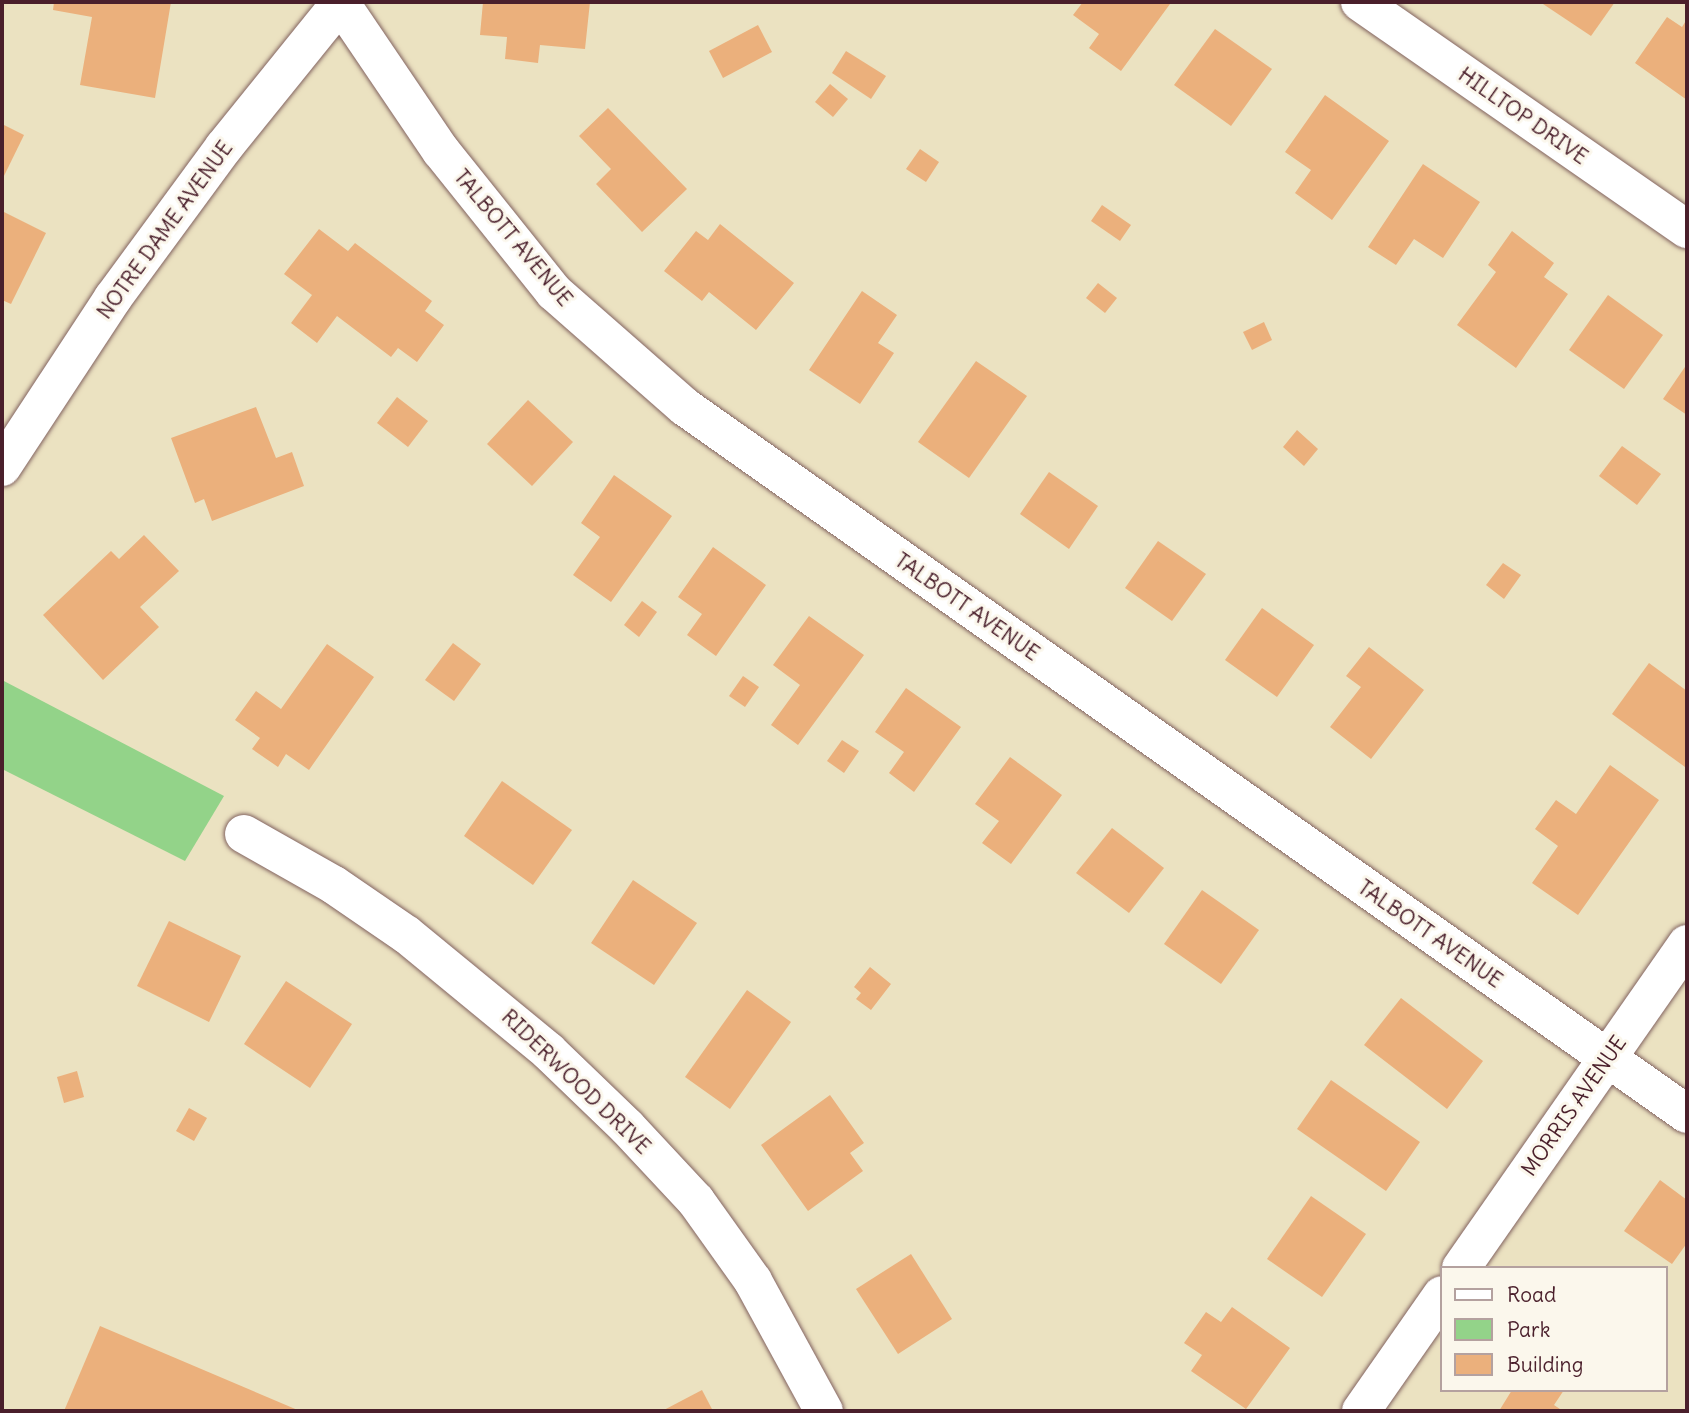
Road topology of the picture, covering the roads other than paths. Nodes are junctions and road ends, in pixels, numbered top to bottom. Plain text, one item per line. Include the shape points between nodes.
1 (341, 2) edge
2 (1360, 2) edge
3 (1687, 229) edge
4 (2, 467) edge
5 (243, 834) dead end
6 (1687, 944) edge
7 (1607, 1059) junction
8 (1687, 1114) edge
9 (1462, 1266) edge
10 (1440, 1298) edge
11 (824, 1411) edge
12 (1361, 1411) edge

1 - 4 street, NOTRE DAME AVENUE via 224,147 129,276
1 - 7 street, TALBOTT AVENUE via 440,151 554,292 685,407
2 - 3 street, HILLTOP DRIVE
5 - 11 street, RIDERWOOD DRIVE via 334,885 407,935 538,1043 627,1127 696,1201 753,1281
6 - 7 street, MORRIS AVENUE
7 - 8 street, TALBOTT AVENUE
7 - 9 street, MORRIS AVENUE
10 - 12 street

